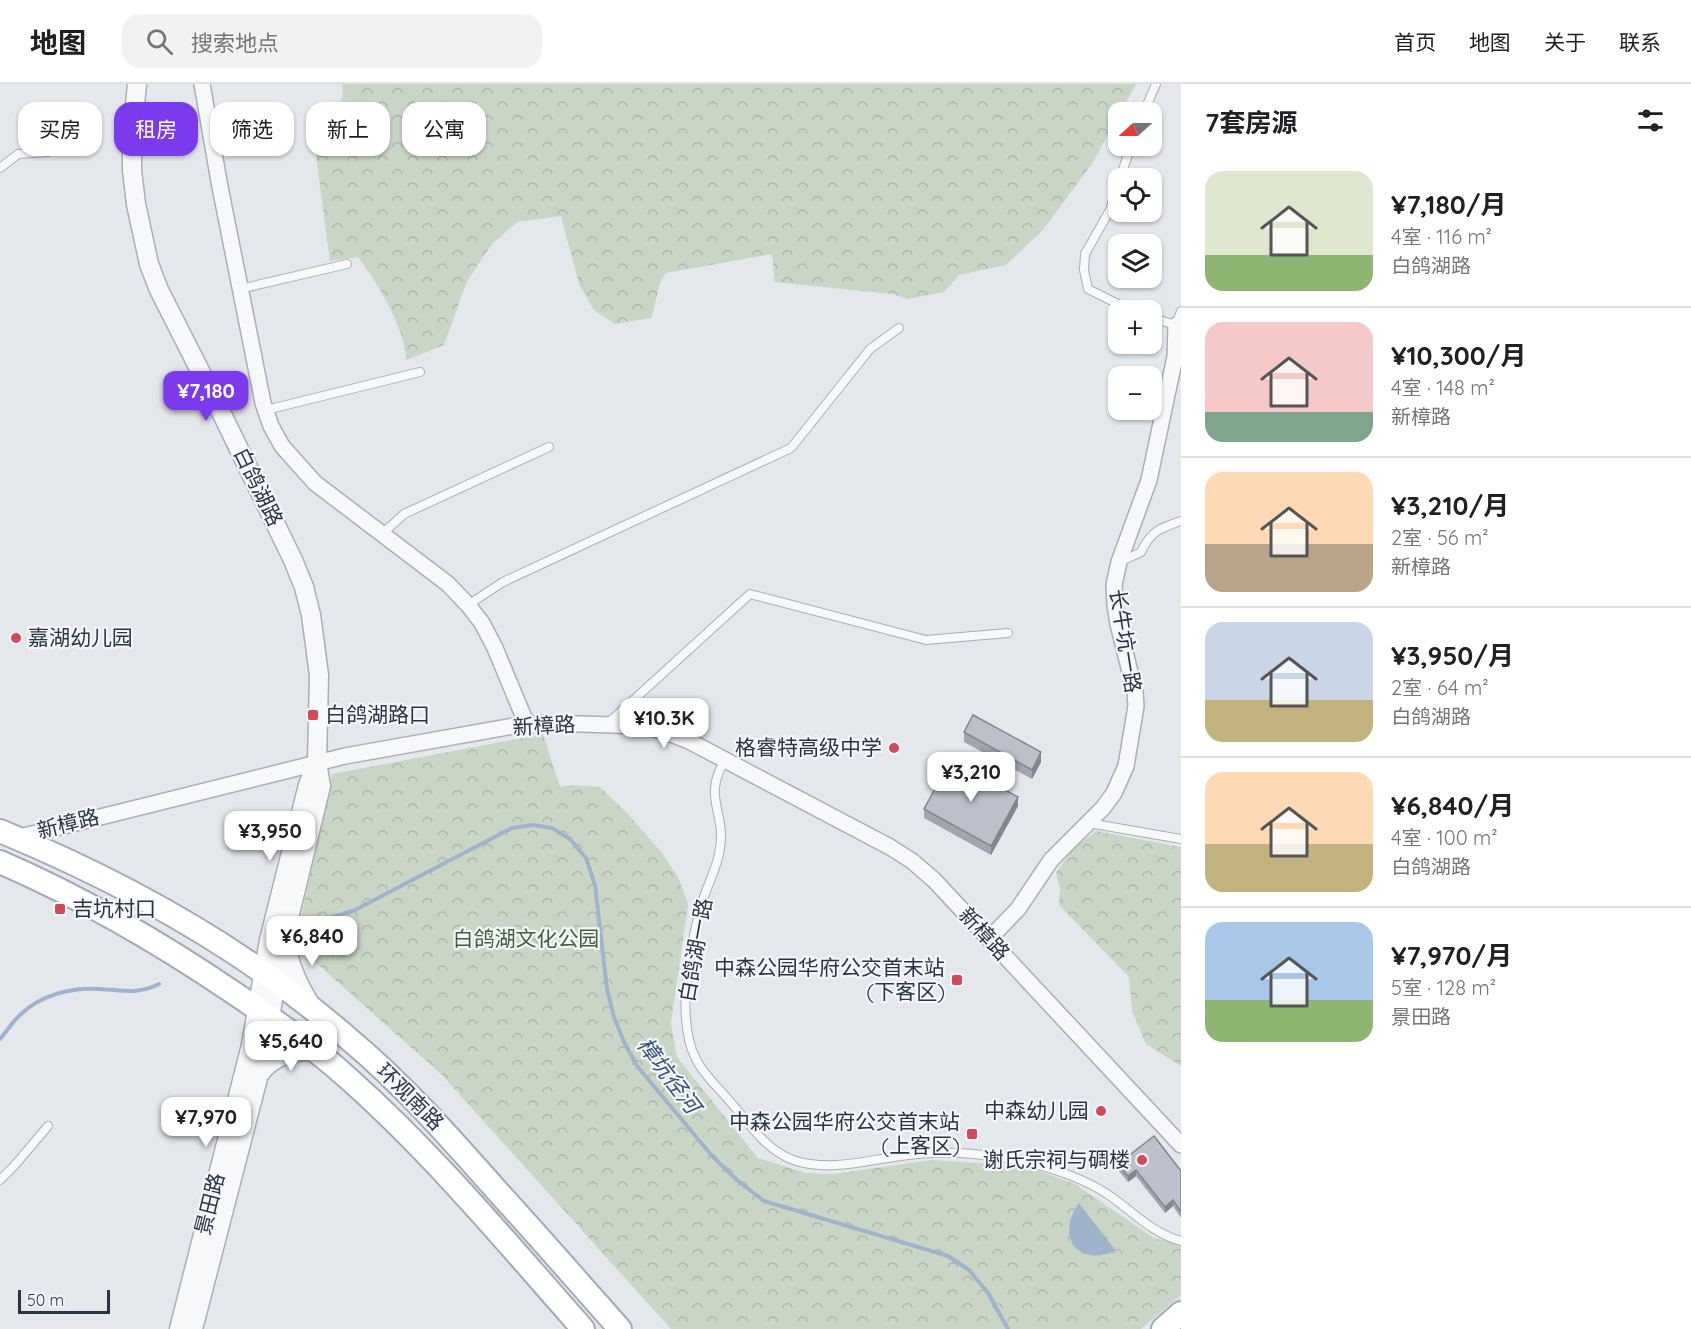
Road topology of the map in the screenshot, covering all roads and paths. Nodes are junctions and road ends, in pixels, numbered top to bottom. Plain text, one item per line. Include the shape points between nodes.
1 (137, 84) edge
2 (202, 84) edge
3 (1156, 84) edge
4 (1148, 102) edge
5 (18, 154) edge
6 (0, 168) edge
7 (1108, 214) edge
8 (347, 264) dead end
9 (240, 289) junction
10 (1110, 300) edge
11 (1162, 318) edge
12 (1178, 318) edge
13 (899, 328) dead end
14 (420, 372) dead end
15 (266, 410) junction
16 (549, 447) dead end
17 (1181, 521) edge
18 (382, 534) junction
19 (1119, 562) junction
20 (468, 605) junction
21 (1008, 633) dead end
22 (527, 725) junction
23 (606, 725) junction
24 (725, 760) junction
25 (317, 762) junction
26 (1088, 823) junction
27 (8, 835) edge
28 (1181, 839) edge
29 (0, 862) edge
30 (286, 931) junction
31 (989, 939) junction
32 (270, 978) junction
33 (315, 1011) junction
34 (264, 1013) junction
35 (320, 1053) junction
36 (258, 1077) junction
37 (48, 1125) dead end
38 (1181, 1144) edge
39 (0, 1180) edge
40 (1181, 1241) edge
41 (1181, 1313) edge
42 (179, 1329) edge
43 (194, 1329) edge
44 (583, 1329) edge
45 (620, 1329) edge
46 (1163, 1329) edge

1 - 25 street, 白鸽湖路 via 132,170 149,264 304,587 319,675
2 - 9 street
3 - 4 lane
5 - 6 lane
7 - 10 lane via 1086,254 1084,270 1088,289
8 - 9 lane
9 - 15 street
11 - 12 lane, 长牛坑一路
12 - 19 street, 长牛坑一路 via 1175,357 1149,480
13 - 20 lane via 870,349 790,448 503,582
14 - 15 lane
15 - 18 street via 282,446 297,464 315,483
16 - 18 lane via 404,514
17 - 19 lane via 1154,532 1142,552
18 - 20 street
19 - 26 street, 长牛坑一路 via 1115,605 1136,706 1130,751 1121,780
20 - 22 street via 483,623
21 - 23 lane via 926,640 750,594
22 - 23 street, 新樟路
22 - 25 street, 新樟路
23 - 24 street, 新樟路 via 645,726 666,732
24 - 31 street, 新樟路 via 912,861
24 - 40 lane, 白鸽湖一路 via 714,783 721,846 697,922 686,987 686,1019 696,1059 761,1138 783,1155 810,1164 848,1164 938,1153 1038,1165 1096,1187 1161,1234
25 - 27 street, 新樟路
25 - 30 street, 白鸽湖路 via 321,786
25 - 32 street, 白鸽湖路 via 269,940
26 - 28 lane
26 - 31 street, 长牛坑一路 via 1051,860 1018,909
27 - 32 main road, 环观南路 via 132,892
29 - 34 main road, 环观南路 via 110,915
30 - 32 street, 白鸽湖路
30 - 33 street via 292,967
31 - 38 street, 新樟路
32 - 33 main road, 环观南路
32 - 34 street, 景田路
33 - 45 main road, 环观南路 via 375,1062 444,1131
34 - 35 main road, 环观南路
34 - 36 street, 景田路
34 - 42 street, 景田路 via 251,1045
35 - 36 street via 293,1052 275,1060
35 - 44 main road, 环观南路 via 426,1152
36 - 43 street, 景田路
37 - 39 lane
41 - 46 main road

